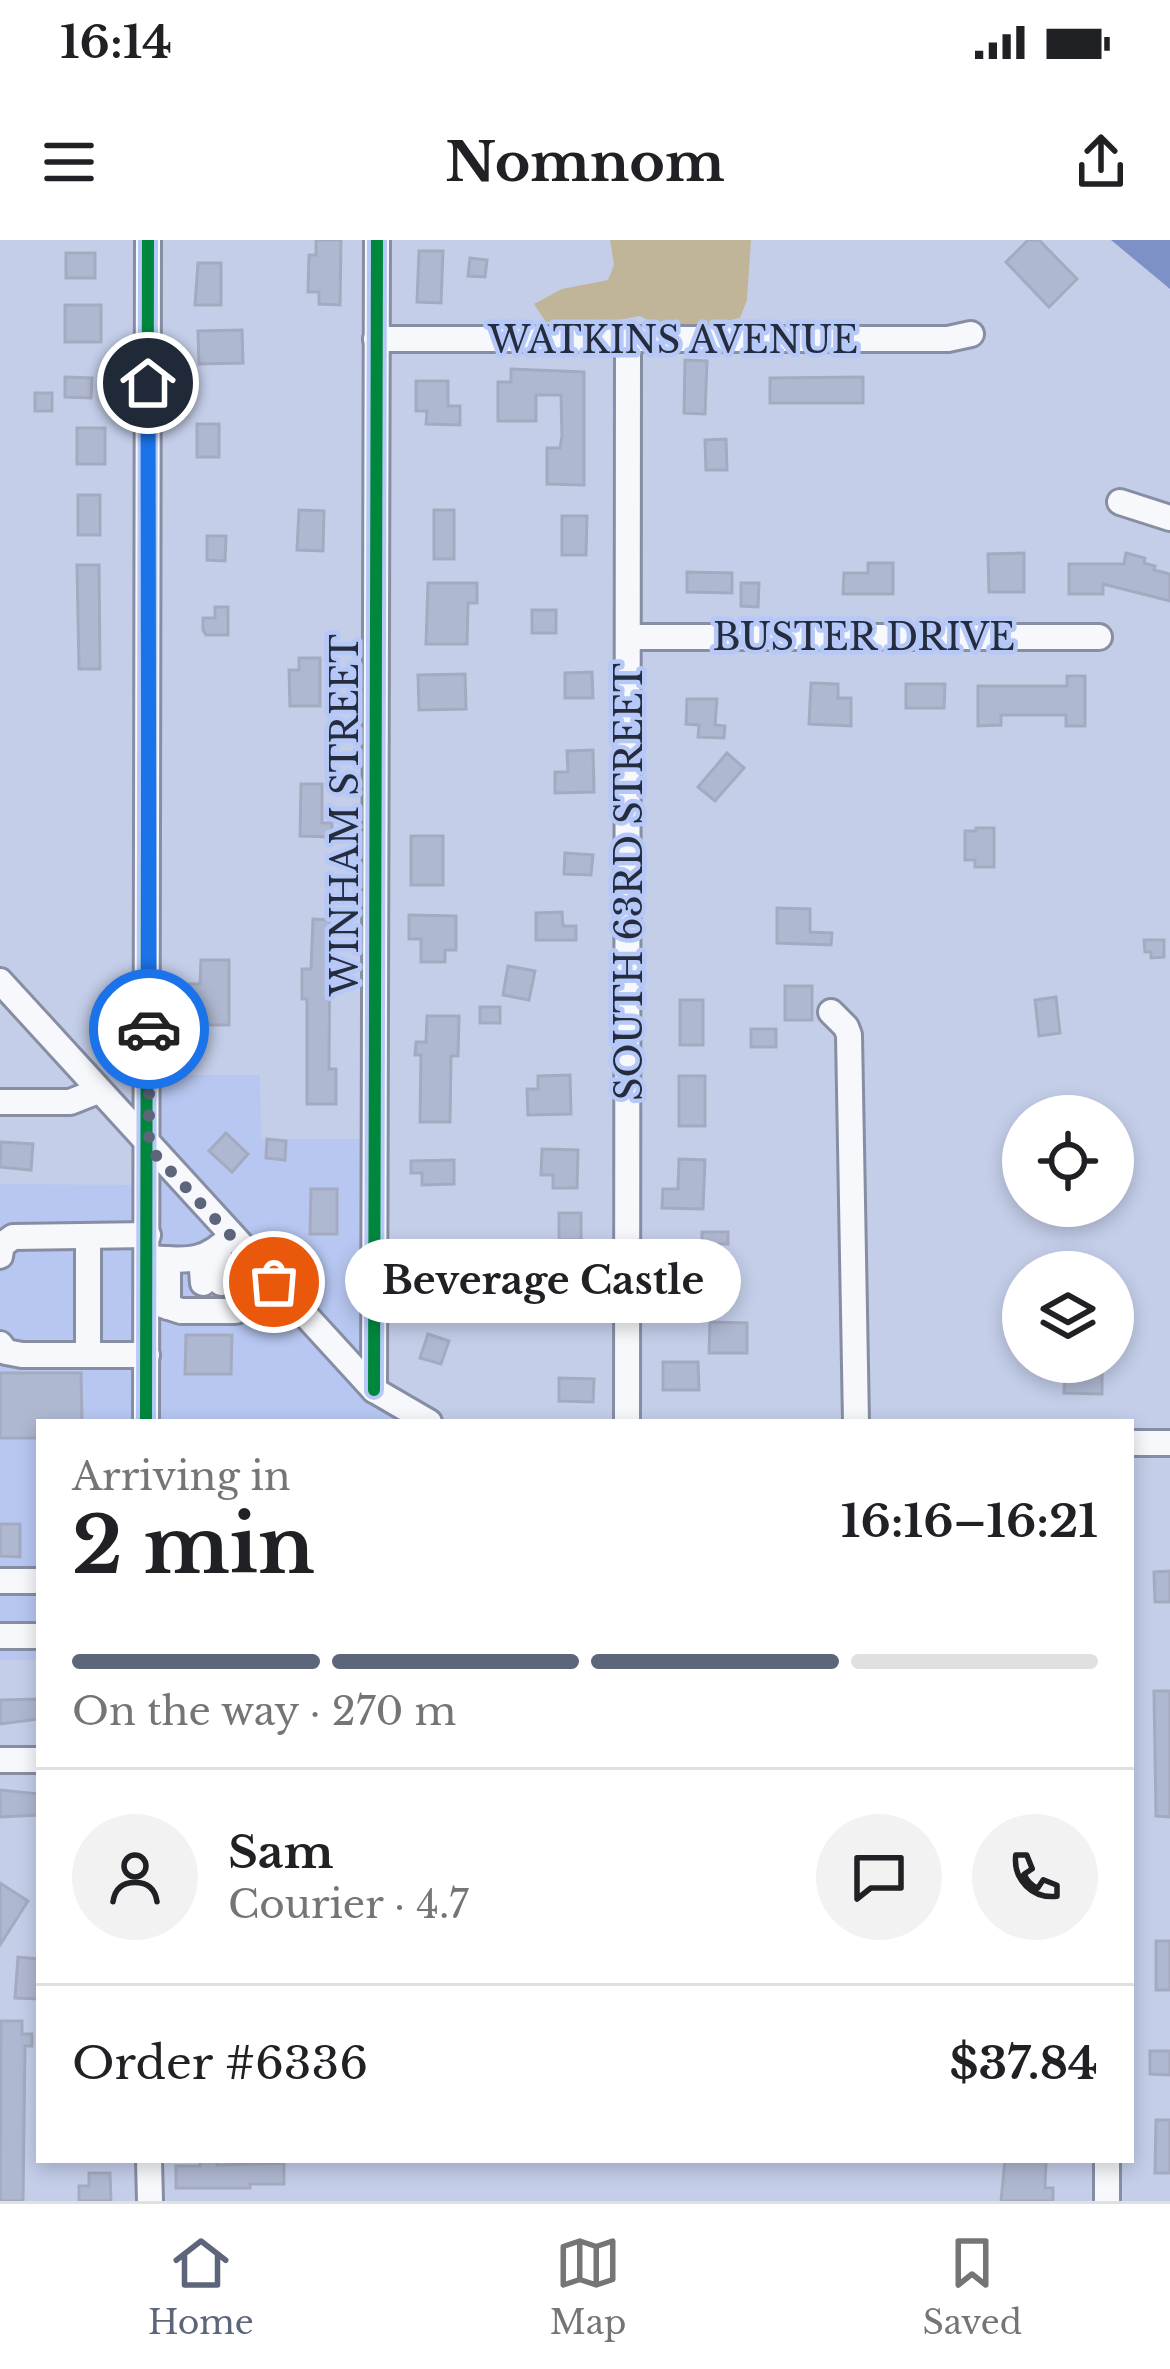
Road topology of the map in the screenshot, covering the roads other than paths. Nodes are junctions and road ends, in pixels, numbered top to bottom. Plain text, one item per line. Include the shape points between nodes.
1 (148, 240) edge
2 (377, 240) edge
3 (970, 334) dead end
4 (376, 339) junction
5 (628, 342) junction
6 (1120, 502) dead end
7 (1170, 518) edge
8 (629, 637) junction
9 (1099, 637) dead end
10 (0, 981) edge
11 (832, 1012) dead end
12 (98, 1091) junction
13 (0, 1102) edge
14 (149, 1148) junction
15 (88, 1236) junction
16 (0, 1256) edge
17 (197, 1282) junction
18 (267, 1287) junction
19 (0, 1344) edge
20 (88, 1355) junction
21 (147, 1355) junction
22 (374, 1390) junction
23 (146, 1419) edge
24 (424, 1419) edge
25 (627, 1419) edge
26 (856, 1419) edge
27 (1134, 1443) edge
28 (1170, 1443) edge
29 (0, 1581) edge
30 (36, 1581) edge
31 (0, 1636) edge
32 (36, 1636) edge
33 (0, 1760) edge
34 (36, 1760) edge
35 (149, 2163) edge
36 (1107, 2163) edge
37 (150, 2201) edge
38 (1107, 2201) edge

1 - 14 street
2 - 4 street, WINHAM STREET
3 - 5 street, WATKINS AVENUE
4 - 5 street, WATKINS AVENUE
4 - 22 street, WINHAM STREET
5 - 8 street, SOUTH 63RD STREET
6 - 7 street
8 - 9 street, BUSTER DRIVE
8 - 25 street, SOUTH 63RD STREET
10 - 12 street
11 - 26 street via 849,1035
12 - 13 street via 70,1102
12 - 14 street
14 - 17 street
14 - 17 street
15 - 16 street via 13,1238
15 - 17 street
15 - 20 street
17 - 18 street
17 - 18 street via 236,1311
17 - 21 street
18 - 22 street
19 - 20 street via 22,1355
20 - 21 street
21 - 23 street
22 - 24 street
27 - 28 street
29 - 30 street
31 - 32 street
33 - 34 street
35 - 37 street
36 - 38 street

